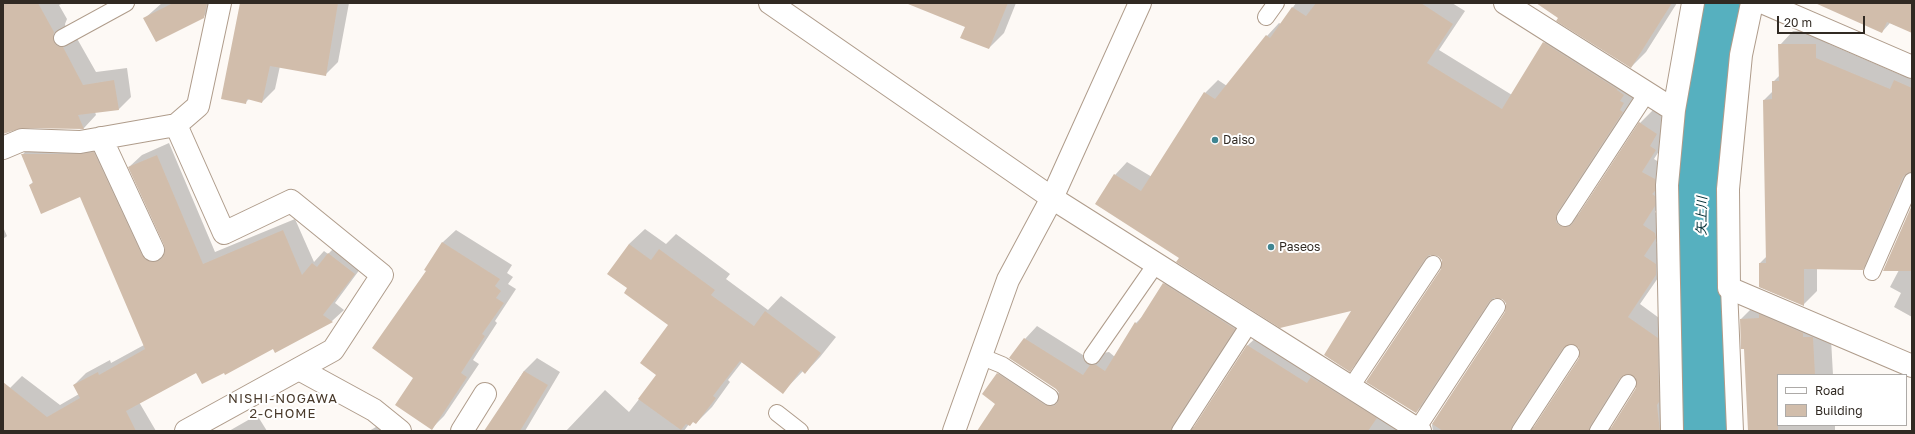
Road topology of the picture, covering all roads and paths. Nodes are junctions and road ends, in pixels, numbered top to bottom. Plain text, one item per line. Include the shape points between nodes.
1 (126, 3) edge
2 (220, 3) edge
3 (770, 3) edge
4 (1140, 3) edge
5 (1276, 3) edge
6 (1505, 3) edge
7 (1693, 3) edge
8 (1752, 3) edge
9 (1764, 3) edge
10 (1527, 9) edge
11 (1266, 17) dead end
12 (62, 38) dead end
13 (1912, 67) edge
14 (1647, 93) junction
15 (1674, 110) junction
16 (176, 125) junction
17 (101, 138) junction
18 (3, 148) edge
19 (1912, 181) edge
20 (1052, 198) junction
21 (1565, 218) dead end
22 (153, 250) dead end
23 (1156, 264) junction
24 (1433, 264) dead end
25 (1872, 272) dead end
26 (1729, 288) junction
27 (1497, 307) dead end
28 (1250, 323) junction
29 (1570, 352) dead end
30 (980, 356) junction
31 (1092, 356) dead end
32 (1912, 366) edge
33 (299, 369) junction
34 (1628, 384) dead end
35 (1351, 387) junction
36 (485, 394) dead end
37 (1050, 397) dead end
38 (777, 413) dead end
39 (1418, 430) edge
40 (186, 431) edge
41 (400, 431) edge
42 (462, 431) edge
43 (800, 431) edge
44 (954, 431) edge
45 (1180, 431) edge
46 (1520, 431) edge
47 (1598, 431) edge
48 (1672, 431) edge
49 (1735, 431) edge

1 - 12 lane
2 - 16 street via 198,106
3 - 20 street
4 - 20 street
5 - 11 lane
6 - 10 street
7 - 15 street
8 - 26 street via 1741,55 1728,189
9 - 13 street
10 - 14 street
14 - 15 street
14 - 21 lane
15 - 48 street via 1666,185
16 - 17 street
16 - 33 street via 224,233 291,201 382,275 333,350
17 - 18 street via 80,142 22,140
17 - 22 street
19 - 25 lane
20 - 23 street
20 - 30 street via 1008,280
23 - 28 street
23 - 31 lane
24 - 35 lane
26 - 32 street
26 - 49 lane
27 - 39 lane
28 - 35 street
28 - 45 lane
29 - 46 lane
30 - 37 lane via 1002,365
30 - 44 street
33 - 40 street
33 - 41 street via 374,410
34 - 47 lane
35 - 39 street
36 - 42 street
38 - 43 lane

